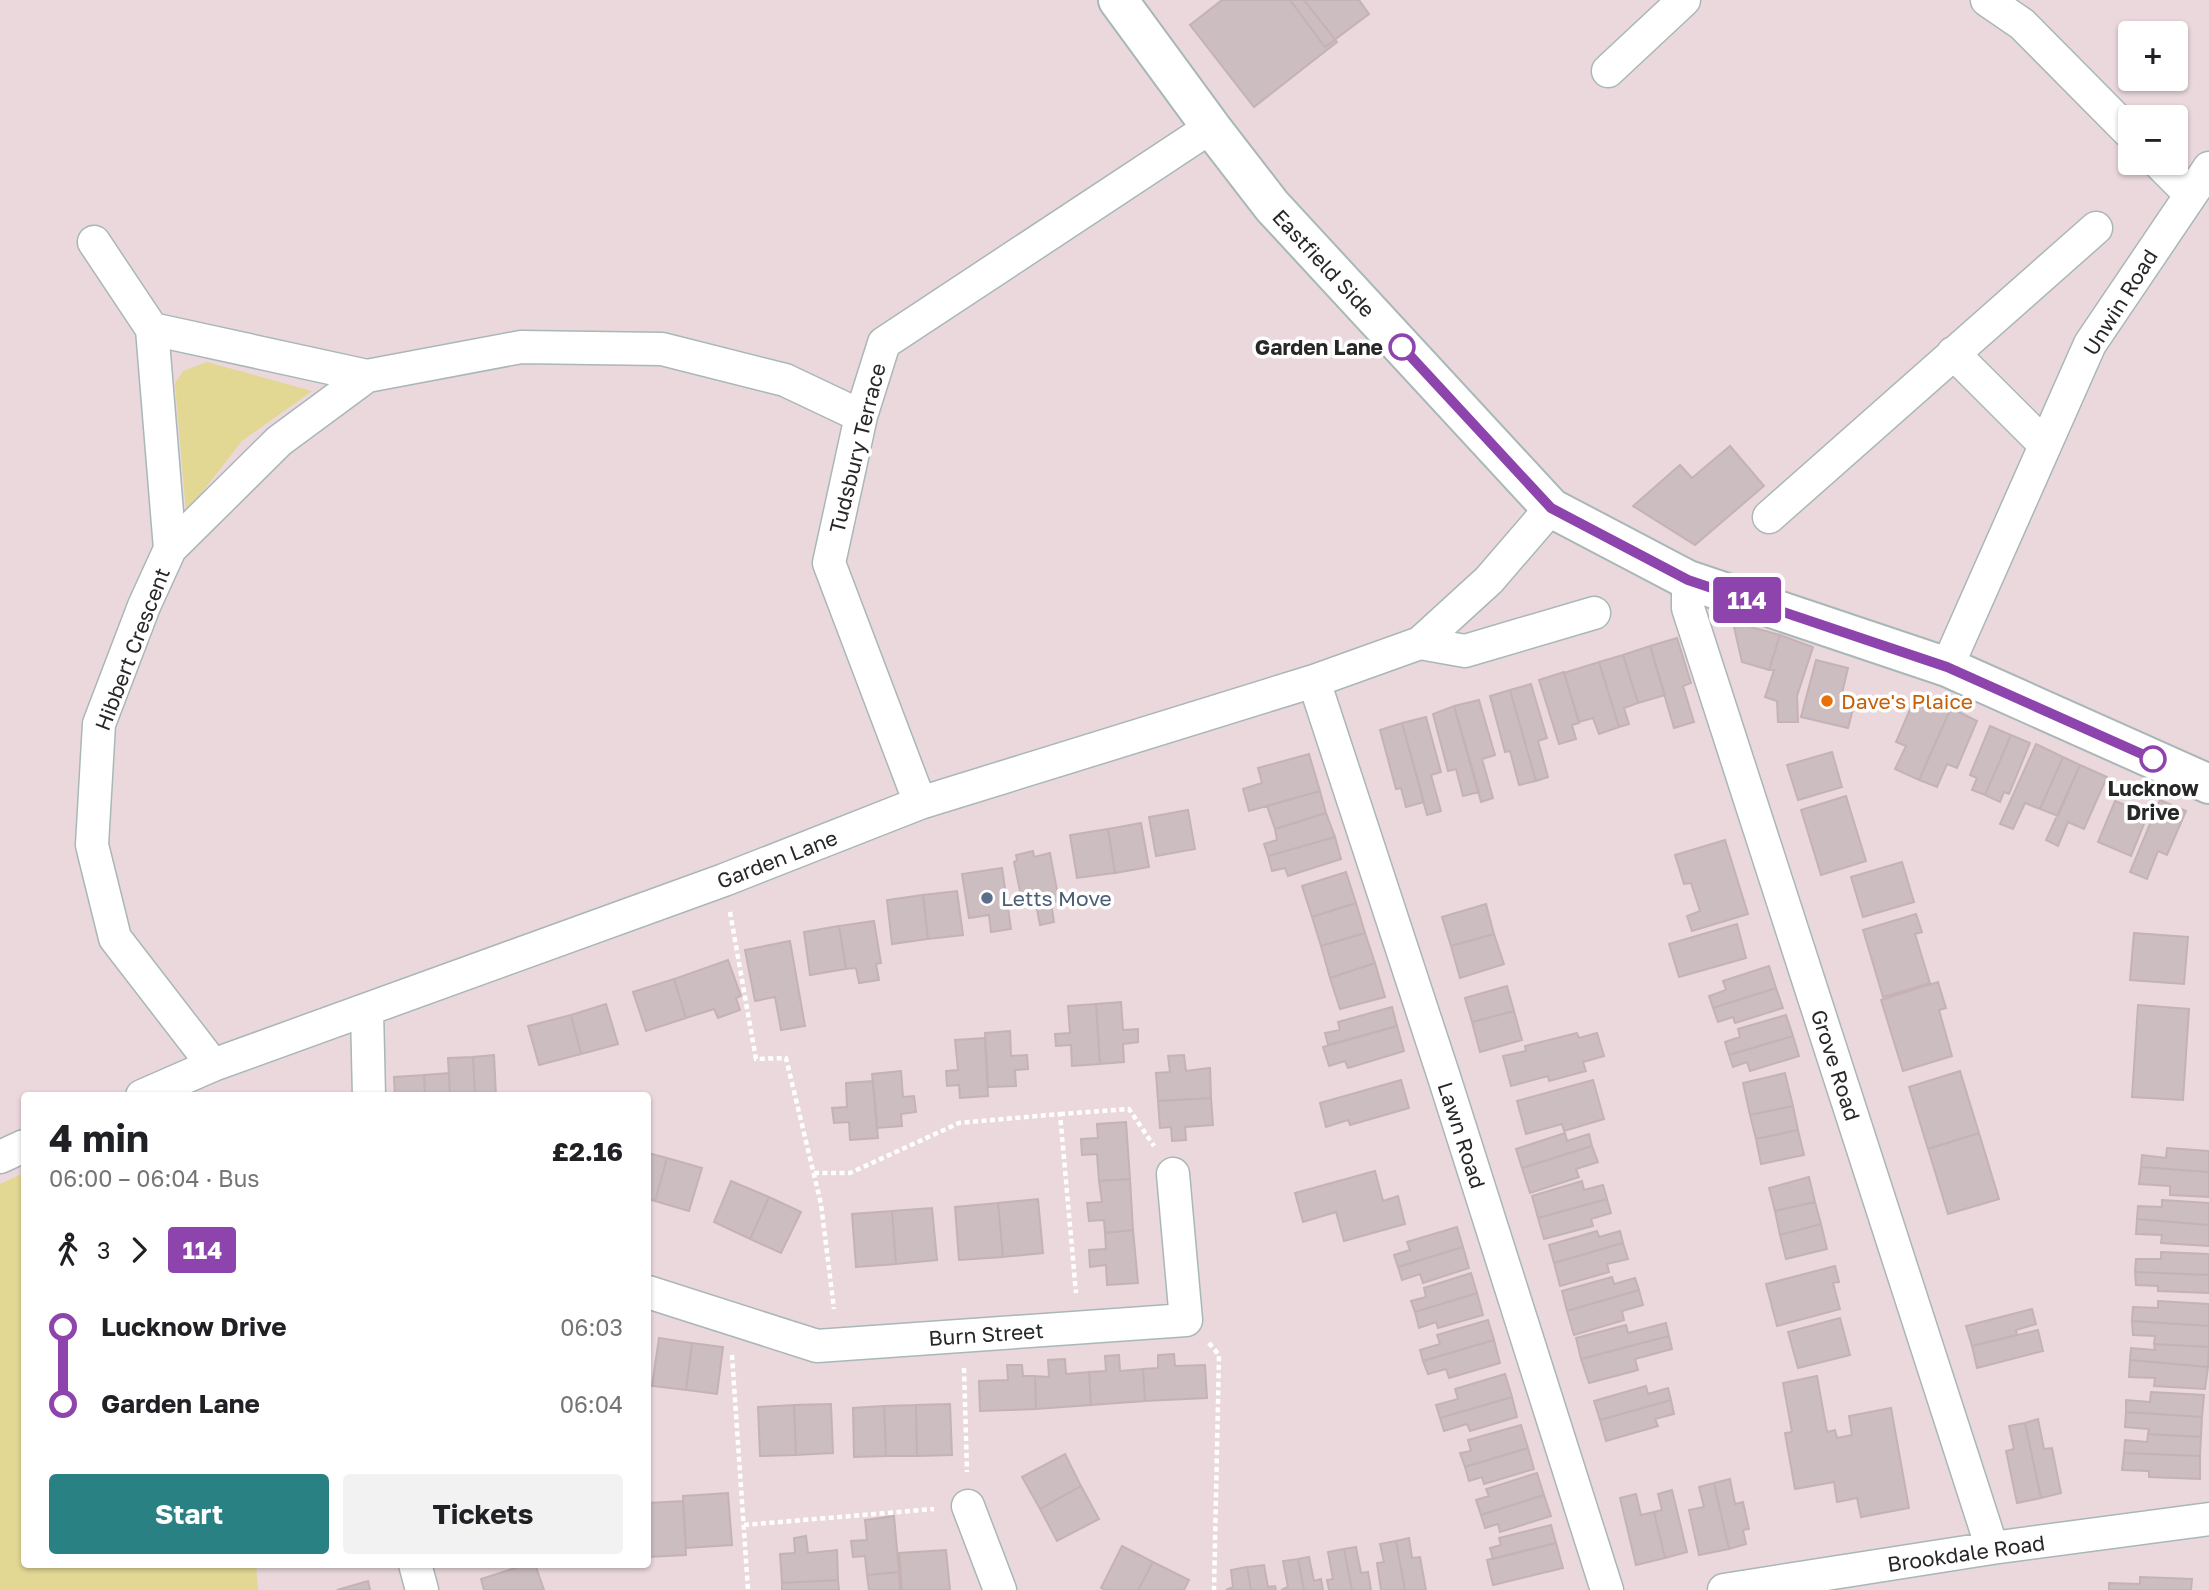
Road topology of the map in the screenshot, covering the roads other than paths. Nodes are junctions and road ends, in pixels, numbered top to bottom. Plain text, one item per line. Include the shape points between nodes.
1 (1118, 0) edge
2 (1684, 0) edge
3 (1987, 0) edge
4 (1608, 71) dead end
5 (2118, 121) edge
6 (1211, 127) junction
7 (2209, 168) edge
8 (2171, 175) edge
9 (2190, 194) junction
10 (2096, 228) dead end
11 (94, 242) dead end
12 (152, 329) junction
13 (1953, 353) junction
14 (367, 376) junction
15 (861, 416) junction
16 (2045, 445) junction
17 (1551, 508) junction
18 (1769, 517) dead end
19 (170, 549) junction
20 (1688, 580) junction
21 (1594, 613) dead end
22 (1420, 643) junction
23 (1947, 667) junction
24 (1314, 681) junction
25 (2209, 784) edge
26 (920, 803) junction
27 (367, 1011) junction
28 (213, 1065) junction
29 (151, 1092) edge
30 (369, 1092) edge
31 (21, 1147) edge
32 (0, 1157) edge
33 (1173, 1174) road end
34 (651, 1293) edge
35 (968, 1506) road end
36 (2209, 1519) edge
37 (1992, 1548) junction
38 (416, 1568) edge
39 (422, 1590) edge
40 (1000, 1590) edge
41 (1606, 1590) edge
42 (1724, 1590) edge

1 - 6 street, Eastfield Side
2 - 4 street
3 - 5 street via 2022,24
6 - 15 street, Tudsbury Terrace via 884,343
6 - 17 street, Eastfield Side via 1272,206
7 - 9 street, Unwin Road
8 - 9 street
9 - 16 street, Unwin Road via 2090,344
10 - 13 street
11 - 12 street
12 - 14 street
12 - 19 street
13 - 16 street
13 - 18 street
14 - 15 street, Hibbert Crescent via 521,347 662,349 785,380
14 - 19 street, Hibbert Crescent via 279,440
15 - 26 street, Tudsbury Terrace via 829,563
16 - 23 street, Unwin Road
17 - 20 street, Eastfield Side
17 - 22 street, Garden Lane via 1489,580
19 - 28 street, Hibbert Crescent via 99,724 92,845 115,938
20 - 23 street, Eastfield Side
20 - 37 street, Grove Road via 1688,608
21 - 22 street, Garden Lane via 1465,650
22 - 24 street, Garden Lane
23 - 25 street, Eastfield Side
24 - 26 street, Garden Lane
24 - 41 street, Lawn Road
26 - 27 street, Garden Lane
27 - 28 street, Garden Lane
27 - 30 street
28 - 29 street, Garden Lane
31 - 32 street
33 - 34 street, Burn Street via 1186,1320 817,1346
35 - 40 street
36 - 37 street, Brookdale Road
37 - 42 street, Brookdale Road
38 - 39 street

